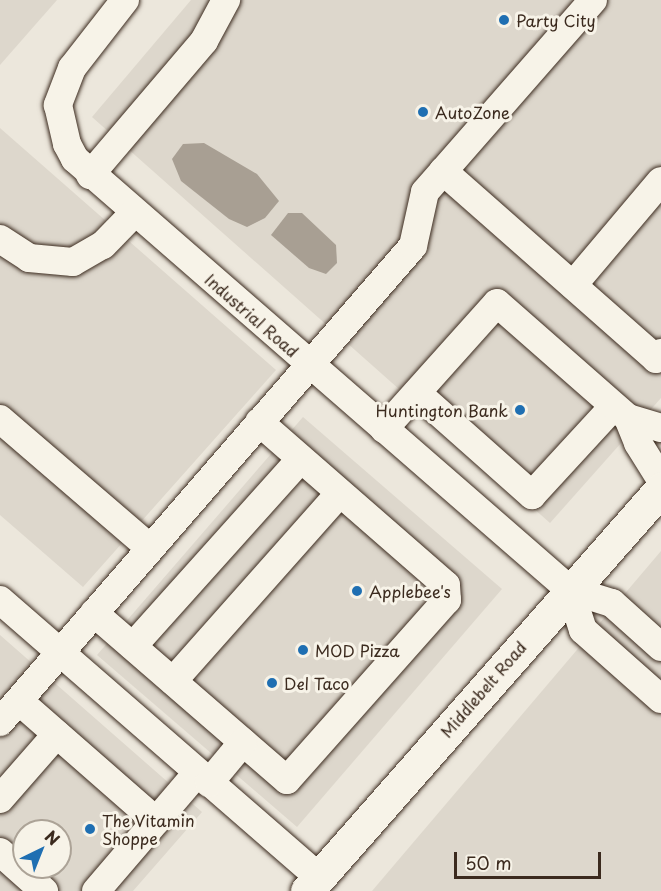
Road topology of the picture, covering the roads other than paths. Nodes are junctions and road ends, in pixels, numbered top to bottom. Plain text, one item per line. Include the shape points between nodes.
1 (125, 0) edge
2 (226, 0) edge
3 (593, 0) edge
4 (443, 171) junction
5 (90, 175) junction
6 (661, 181) edge
7 (134, 213) junction
8 (0, 238) edge
9 (573, 285) junction
10 (661, 353) edge
11 (309, 364) junction
12 (417, 393) junction
13 (621, 412) junction
14 (0, 419) edge
15 (259, 422) junction
16 (661, 428) edge
17 (384, 429) junction
18 (301, 459) junction
19 (661, 480) edge
20 (661, 489) edge
21 (340, 493) junction
22 (150, 548) junction
23 (570, 590) junction
24 (0, 600) edge
25 (94, 613) junction
26 (133, 646) junction
27 (661, 647) edge
28 (59, 654) junction
29 (173, 681) junction
30 (661, 699) edge
31 (19, 701) junction
32 (0, 722) edge
33 (57, 734) junction
34 (243, 742) junction
35 (203, 778) junction
36 (0, 799) edge
37 (156, 821) junction
38 (0, 852) edge
39 (313, 884) edge
40 (44, 891) edge
41 (96, 891) edge

1 - 5 street, Industrial Road via 72,68 58,105 67,144
2 - 5 street via 204,41
3 - 4 street
4 - 9 street
4 - 11 street via 425,192 413,246
5 - 7 street, Industrial Road
6 - 9 street
7 - 8 street via 103,244 73,262 30,258
7 - 11 street, Industrial Road
9 - 10 street via 656,359
11 - 15 street
11 - 17 street, Industrial Road
12 - 13 street via 532,495
12 - 13 street via 497,303
12 - 17 street
13 - 16 street
13 - 19 street
14 - 22 street
15 - 18 street
15 - 22 street
17 - 23 street, Industrial Road
18 - 21 street
18 - 26 street
20 - 23 main road, Middlebelt Road
21 - 29 street
21 - 34 street via 446,585 447,600 287,780
22 - 25 street
23 - 27 street via 612,603
23 - 30 street via 583,630
23 - 39 main road, Middlebelt Road
24 - 28 street
25 - 26 street
25 - 28 street
26 - 29 street
28 - 31 street
28 - 35 street
29 - 34 street
31 - 32 street
31 - 33 street
33 - 36 street
33 - 37 street
34 - 35 street
35 - 37 street
35 - 39 street
37 - 41 street
38 - 40 street

